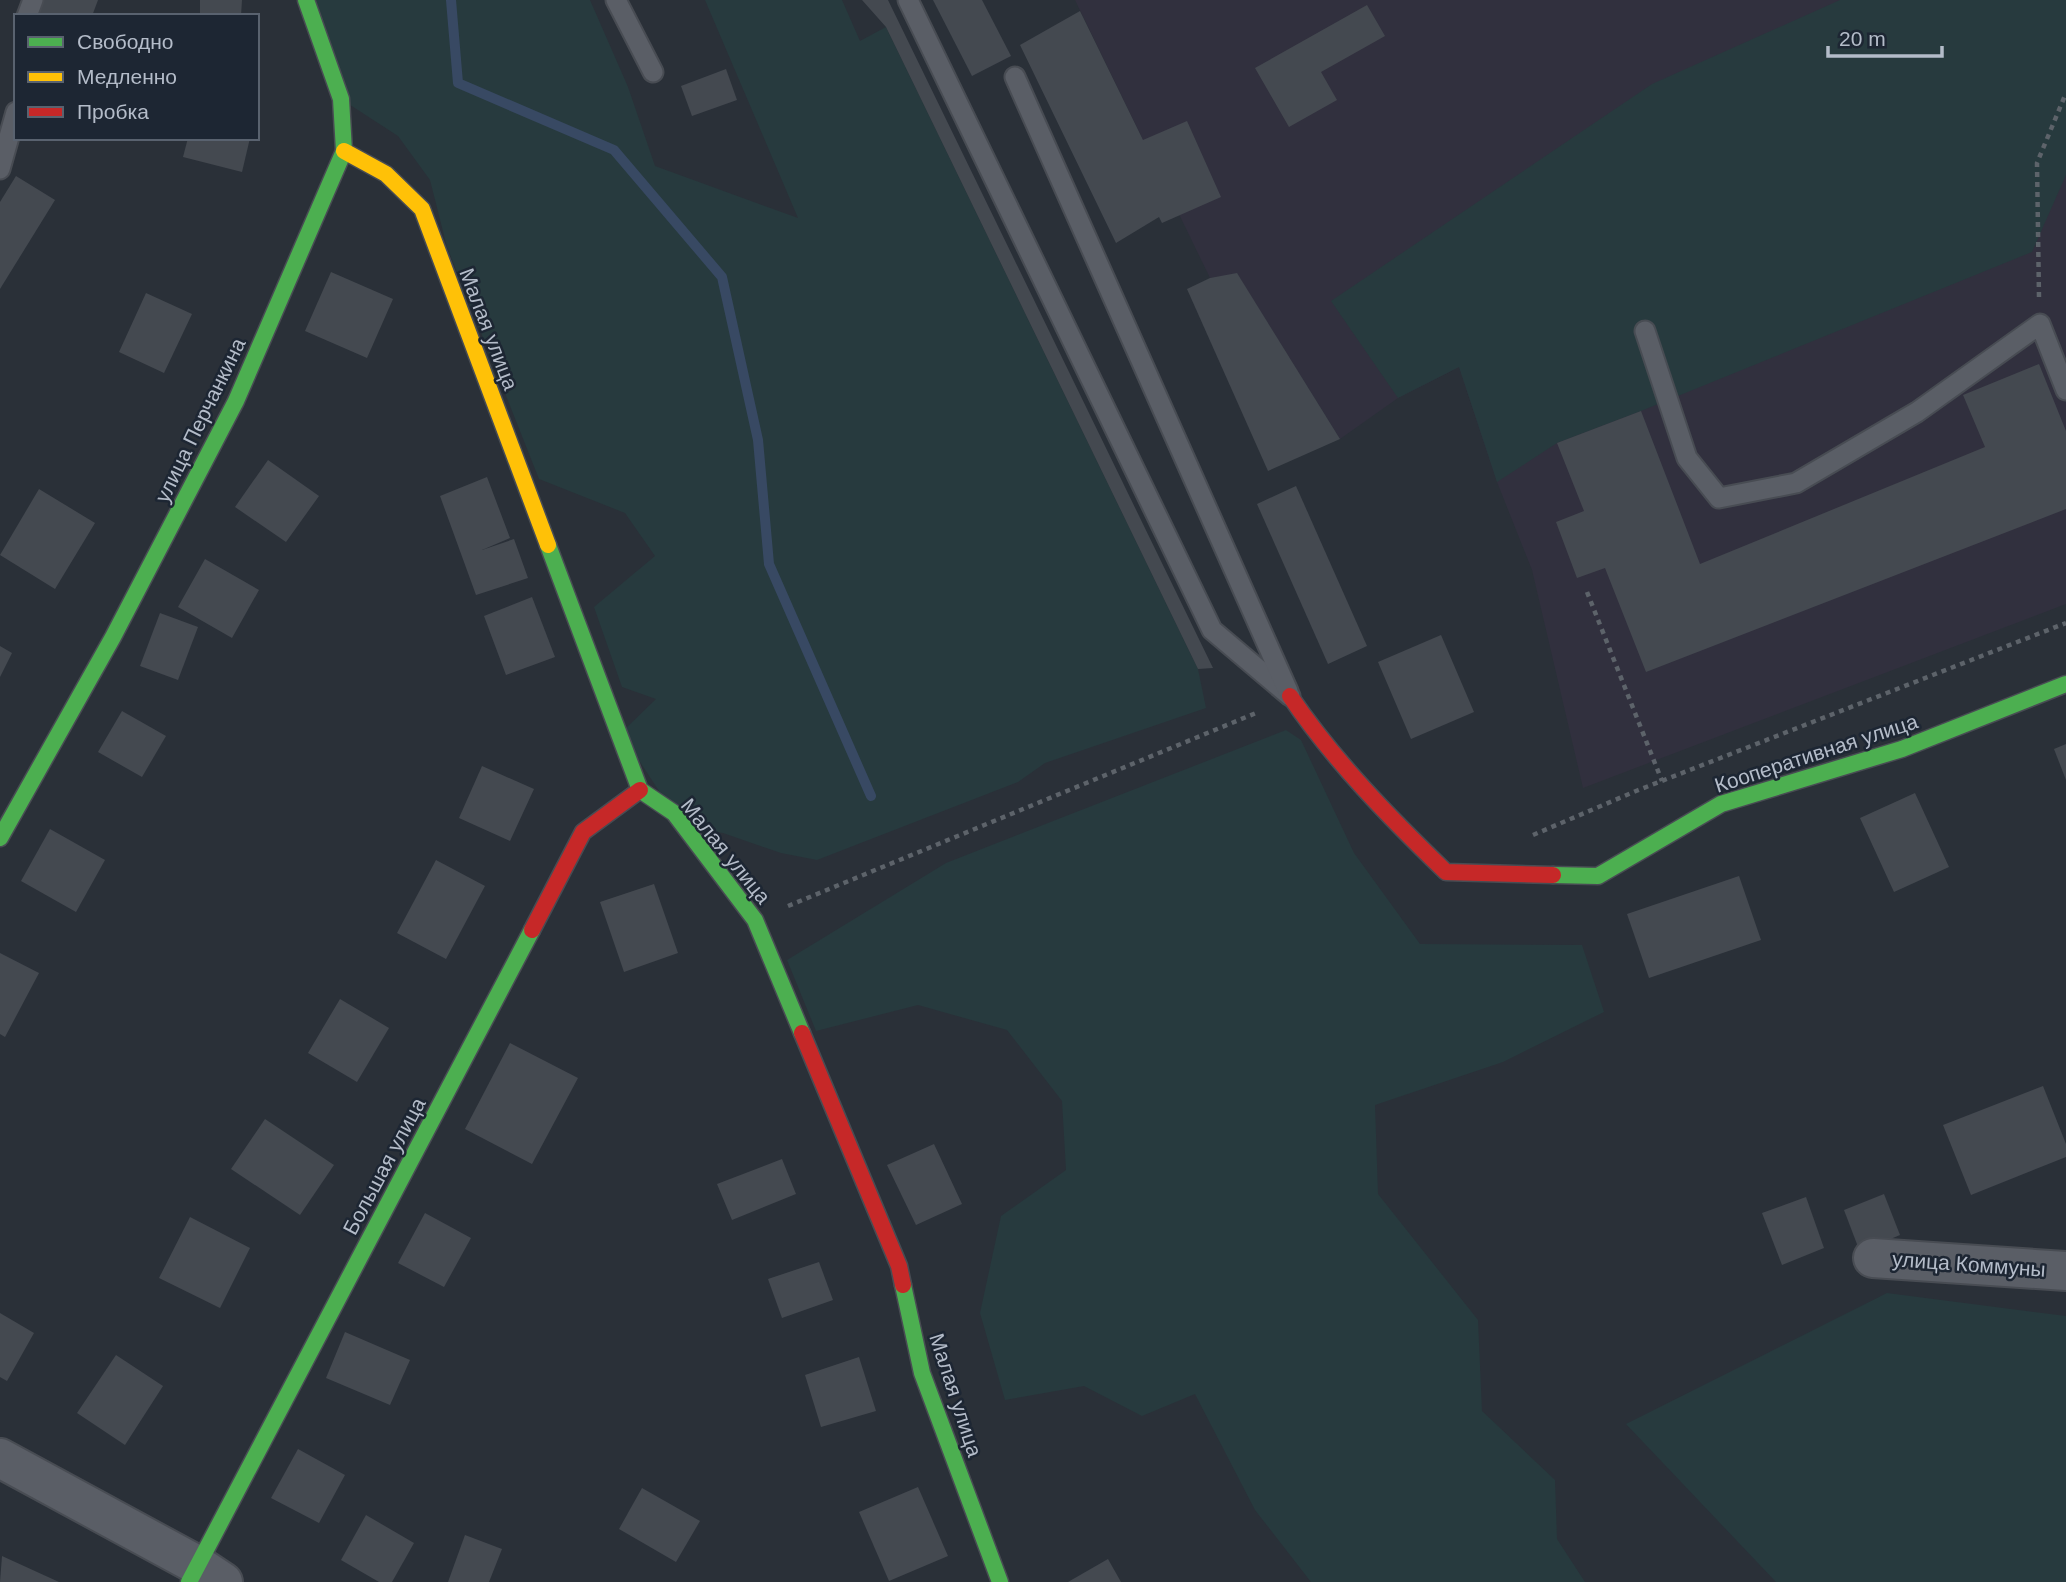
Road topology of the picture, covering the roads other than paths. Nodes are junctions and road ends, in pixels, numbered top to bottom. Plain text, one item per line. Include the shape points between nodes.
1 (306, 0) edge
2 (616, 0) edge
3 (908, 0) edge
4 (653, 72) dead end
5 (1015, 77) dead end
6 (14, 120) edge
7 (344, 151) junction
8 (0, 169) edge
9 (1645, 331) dead end
10 (2066, 390) edge
11 (2066, 684) edge
12 (1290, 696) junction
13 (639, 790) junction
14 (0, 838) edge
15 (1873, 1258) dead end
16 (2066, 1270) edge
17 (0, 1458) edge
18 (204, 1577) edge
19 (995, 1580) edge

1 - 7 street, улица Перчанкина via 341,99
2 - 4 lane
3 - 12 lane via 1212,629
5 - 12 lane
6 - 8 lane
7 - 13 street, Малая улица via 386,174 422,209
7 - 14 street, улица Перчанкина via 236,401 113,637
9 - 10 lane via 1687,458 1719,498 1796,483 1917,412 2040,324
11 - 12 street, Кооперативная улица via 1902,749 1721,804 1598,876 1446,872 1381,809
13 - 18 street, Большая улица via 583,832
13 - 19 street, Малая улица via 674,813 755,920 899,1266 922,1373
15 - 16 street, улица Коммуны
17 - 18 street

